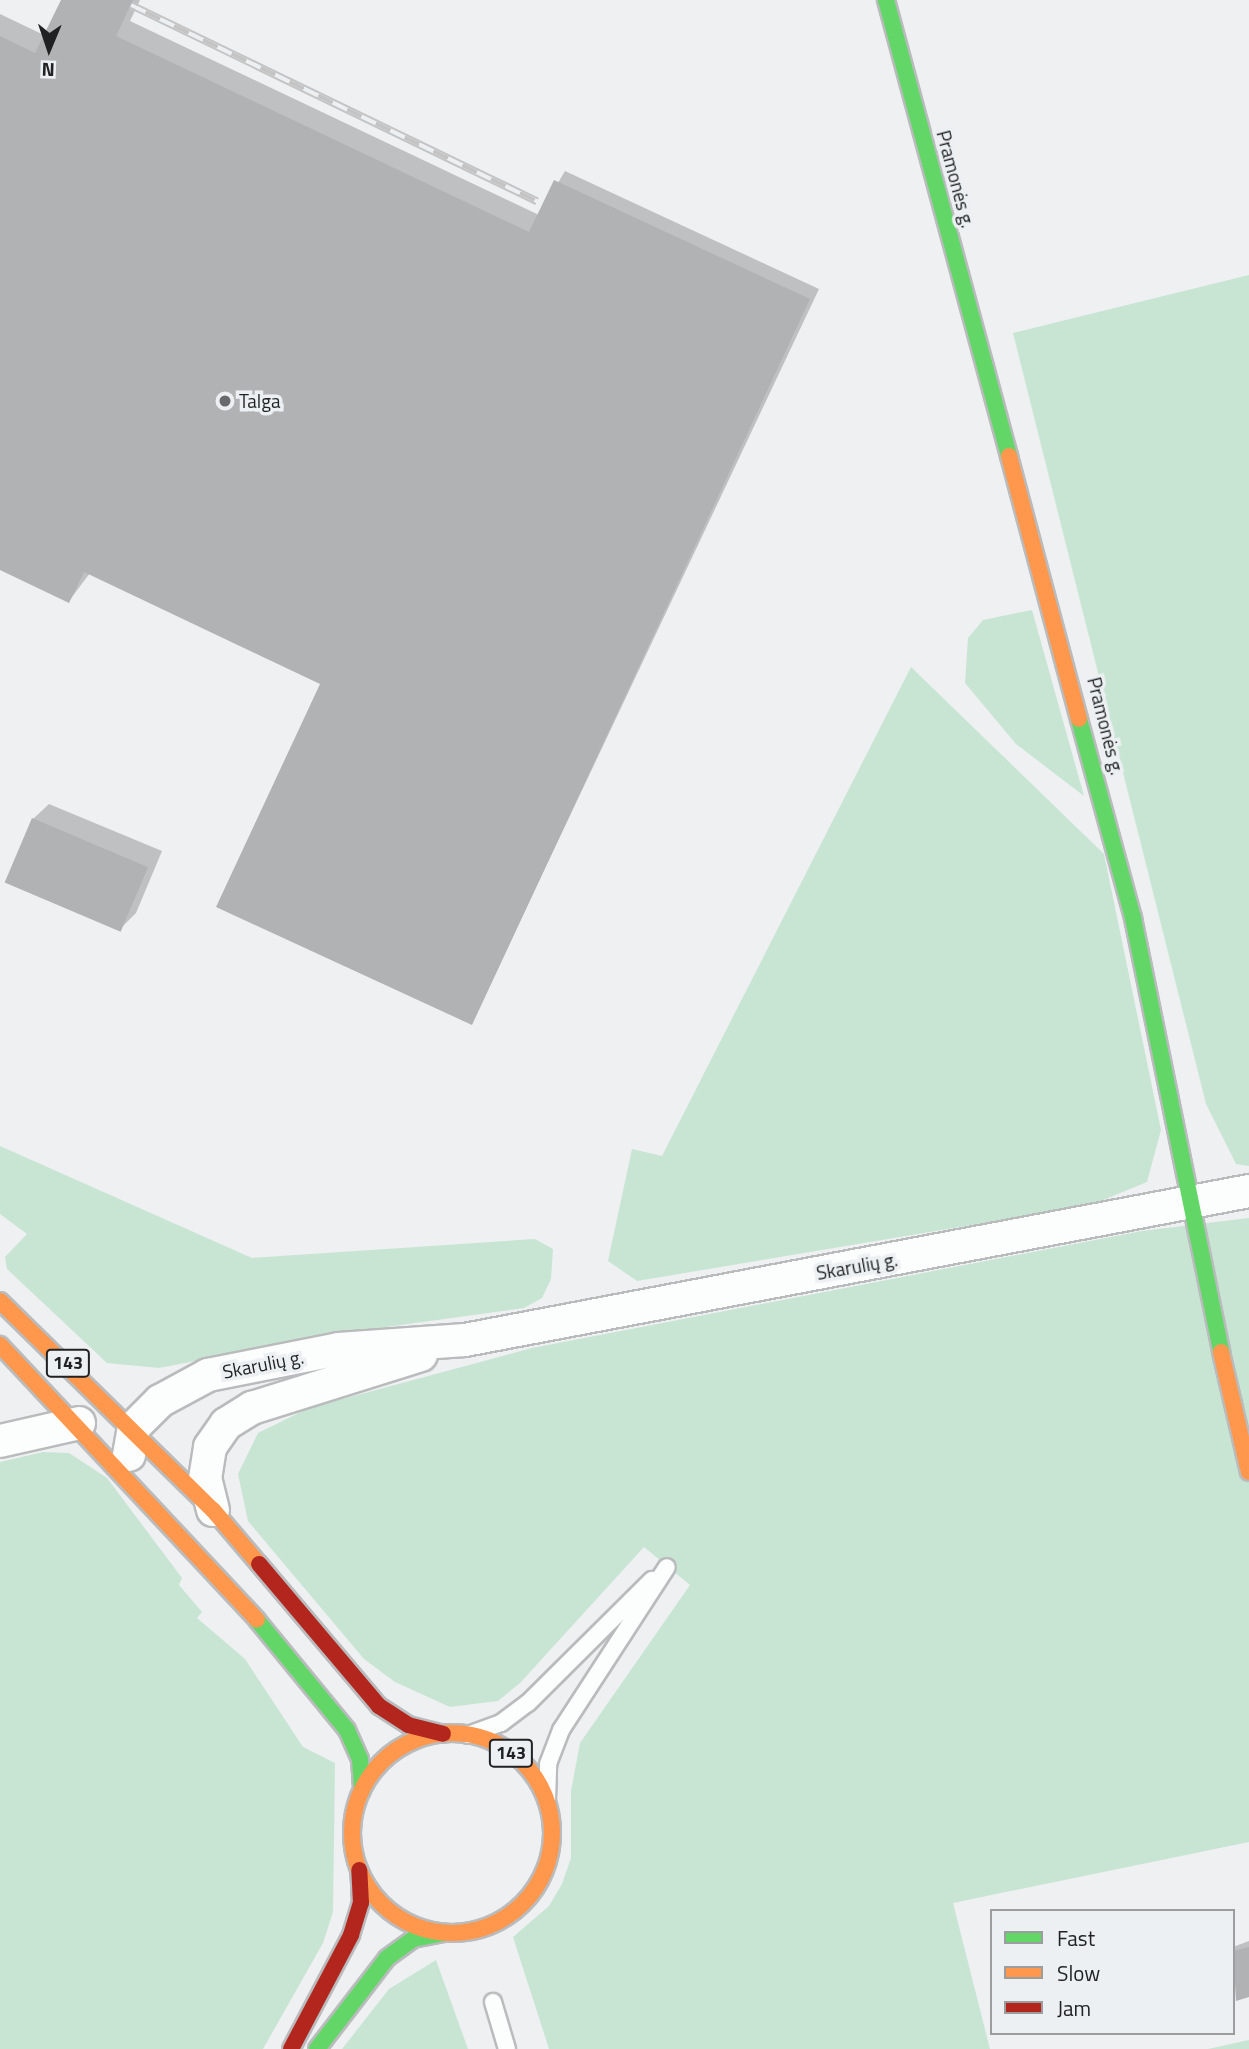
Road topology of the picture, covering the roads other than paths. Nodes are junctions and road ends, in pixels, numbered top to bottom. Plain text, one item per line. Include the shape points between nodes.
1 (886, 0) edge
2 (1249, 1191) edge
3 (1187, 1206) junction
4 (0, 1301) edge
5 (465, 1340) junction
6 (0, 1345) edge
7 (79, 1423) junction
8 (134, 1427) junction
9 (0, 1441) edge
10 (1249, 1472) edge
11 (135, 1482) junction
12 (213, 1510) junction
13 (443, 1734) junction
14 (468, 1735) junction
15 (362, 1790) junction
16 (547, 1800) junction
17 (359, 1871) junction
18 (445, 1933) junction
19 (493, 2002) dead end
20 (291, 2049) edge
21 (317, 2049) edge
22 (507, 2049) edge

1 - 3 main road, Pramonės g. via 1130,906
2 - 3 street, Skarulių g.
3 - 5 street, Skarulių g.
3 - 10 main road, Pramonės g.
4 - 8 main road, 143
5 - 8 street, Skarulių g. via 339,1349 208,1375 160,1401
5 - 12 street, Skarulių g. via 252,1408 226,1424 210,1447 205,1479
6 - 7 main road, 143
7 - 9 street
7 - 11 main road, 143
8 - 11 street via 129,1455
8 - 12 main road, 143
11 - 15 main road, 143 via 347,1730 360,1759
12 - 13 main road, 143 via 379,1706 408,1725
13 - 14 main road, 143
13 - 15 main road, 143 via 395,1751
14 - 16 main road, 143 via 516,1756
14 - 16 lane via 528,1703 667,1567 561,1730 548,1764
15 - 17 main road, 143 via 352,1830
16 - 18 main road, 143 via 552,1828 540,1882 500,1922
17 - 18 main road, 143 via 393,1914
17 - 20 main road, 143 via 361,1903 351,1935
18 - 21 main road, 143 via 414,1939 387,1958
19 - 22 lane

